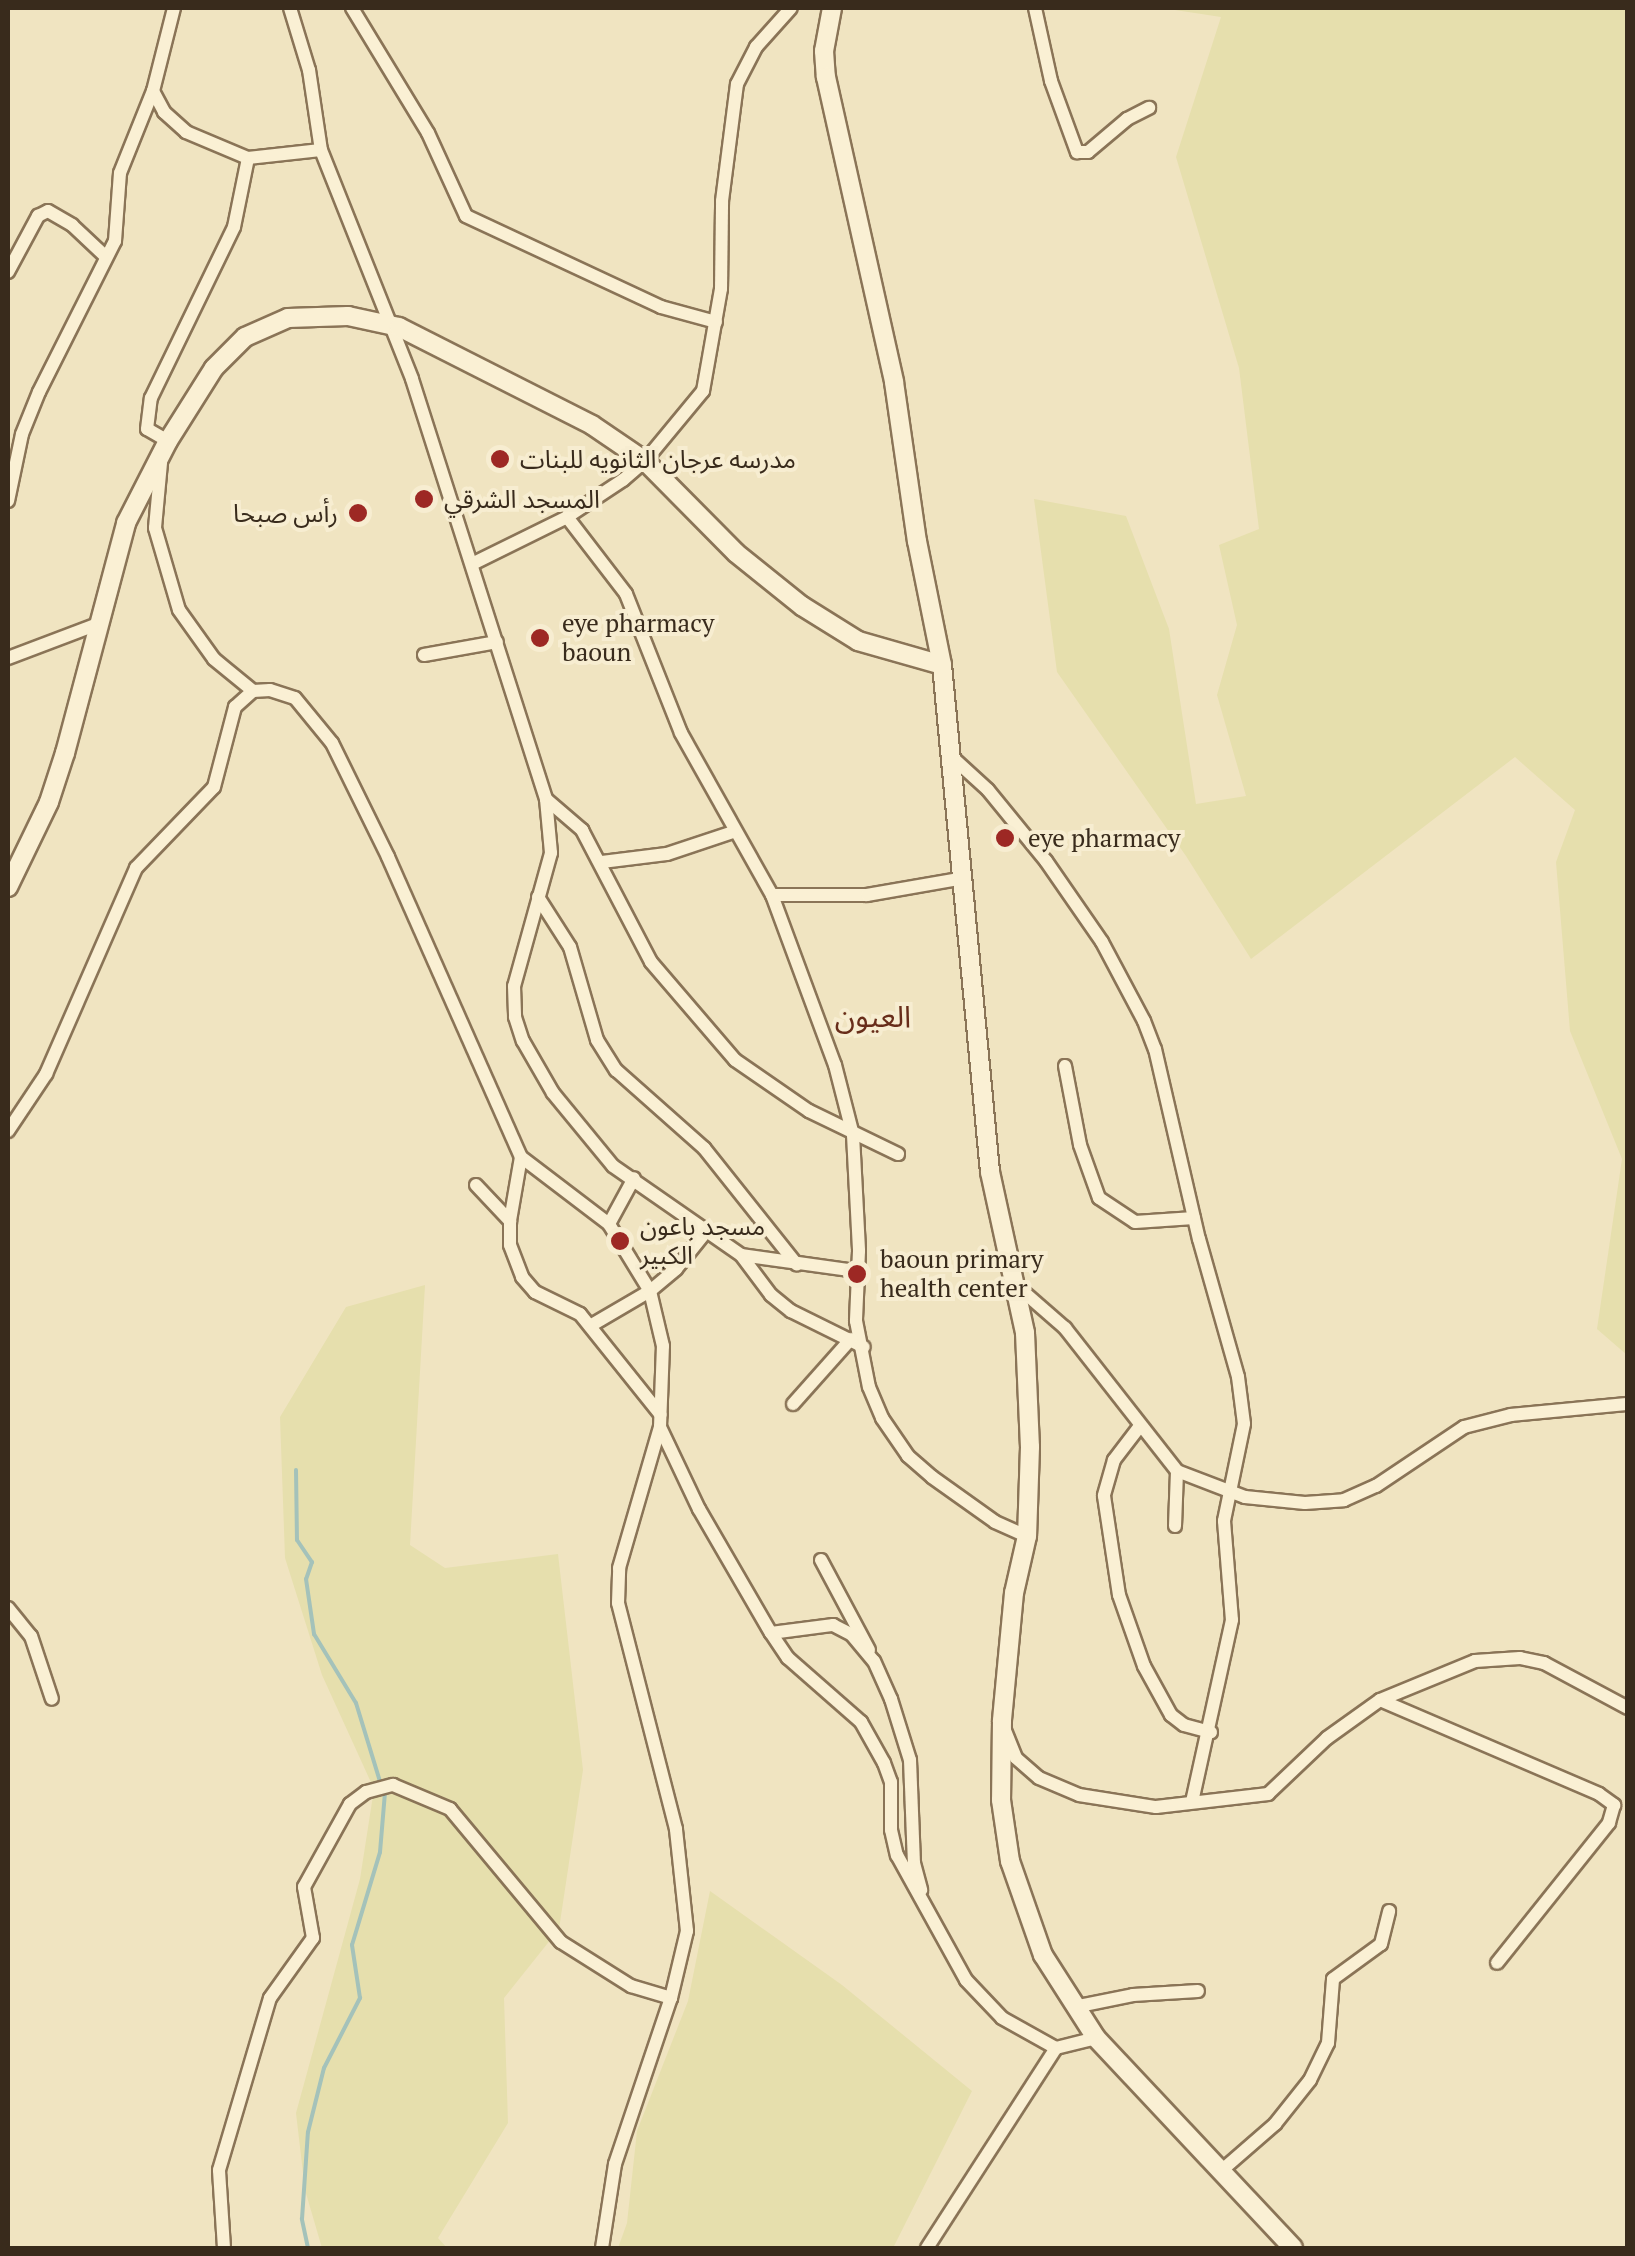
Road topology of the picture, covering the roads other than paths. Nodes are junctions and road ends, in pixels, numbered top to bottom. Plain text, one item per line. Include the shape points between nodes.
1 (174, 8) edge
2 (290, 8) edge
3 (352, 8) edge
4 (791, 8) edge
5 (832, 8) edge
6 (1036, 8) edge
7 (153, 91) junction
8 (1149, 108) dead end
9 (321, 150) junction
10 (248, 158) junction
11 (106, 257) junction
12 (8, 272) edge
13 (716, 322) junction
14 (391, 325) junction
15 (165, 448) junction
16 (645, 461) junction
17 (8, 501) edge
18 (567, 517) junction
19 (472, 564) junction
20 (98, 624) junction
21 (497, 642) junction
22 (424, 655) dead end
23 (8, 658) edge
24 (942, 665) junction
25 (254, 691) junction
26 (953, 758) junction
27 (546, 800) junction
28 (733, 832) junction
29 (602, 862) junction
30 (964, 878) junction
31 (8, 887) edge
32 (772, 894) junction
33 (538, 897) junction
34 (1065, 1066) dead end
35 (8, 1131) edge
36 (853, 1135) junction
37 (898, 1154) dead end
38 (521, 1157) junction
39 (634, 1178) junction
40 (476, 1186) dead end
41 (1194, 1218) junction
42 (510, 1221) junction
43 (609, 1224) junction
44 (704, 1234) junction
45 (741, 1255) junction
46 (797, 1265) junction
47 (857, 1271) junction
48 (1010, 1280) junction
49 (650, 1291) junction
50 (590, 1326) junction
51 (851, 1340) junction
52 (864, 1347) junction
53 (793, 1404) dead end
54 (1628, 1404) edge
55 (660, 1421) junction
56 (1140, 1426) junction
57 (1177, 1470) junction
58 (1226, 1492) junction
59 (1175, 1526) dead end
60 (1027, 1536) junction
61 (821, 1560) dead end
62 (8, 1608) edge
63 (772, 1633) junction
64 (874, 1662) junction
65 (52, 1699) dead end
66 (1380, 1700) junction
67 (1628, 1708) edge
68 (1002, 1721) junction
69 (1211, 1732) junction
70 (1192, 1802) junction
71 (923, 1897) junction
72 (1389, 1912) dead end
73 (1498, 1963) dead end
74 (1198, 1991) dead end
75 (671, 1998) junction
76 (1074, 2007) junction
77 (1096, 2038) junction
78 (1056, 2048) junction
79 (1221, 2171) junction
80 (224, 2248) edge
81 (602, 2248) edge
82 (927, 2248) edge
83 (1293, 2248) edge

1 - 7 street
2 - 9 street via 309,70
3 - 13 street via 428,133 466,216 662,307
4 - 13 street via 756,47 737,84
5 - 24 street via 824,51 831,104 891,368
6 - 8 street via 1051,81 1077,152 1088,152
7 - 10 street via 186,132
7 - 11 street via 120,172 118,232
9 - 10 street
9 - 14 street
10 - 15 street via 234,227 151,398 147,429
11 - 12 street via 48,211 36,220
11 - 17 street via 22,434
13 - 16 street via 703,391
14 - 15 street via 321,314 256,330 214,368
14 - 16 street via 592,425
14 - 19 street
15 - 20 street via 120,538
15 - 25 street via 155,528 169,586 201,644
16 - 18 street
16 - 24 street via 736,553 802,606 858,641
18 - 19 street
18 - 28 street via 626,594 664,698
19 - 21 street
20 - 23 street
20 - 31 street via 49,802
21 - 22 street
21 - 27 street
24 - 26 street
25 - 35 street via 229,716 214,787 136,868 46,1074
25 - 38 street via 296,698 332,743
26 - 30 street
26 - 41 street via 1011,815 1125,981 1156,1049
27 - 29 street via 573,820
27 - 33 street via 551,854
28 - 29 street via 678,852
28 - 32 street
29 - 36 street via 652,962 721,1045 769,1087
30 - 32 street via 866,895
30 - 48 street via 990,1172
32 - 36 street via 835,1065
33 - 39 street via 514,986 523,1041 587,1136 613,1166
33 - 46 street via 570,947 597,1040 616,1070 704,1148
34 - 41 street via 1080,1145 1099,1198 1135,1222
36 - 37 street
36 - 47 street
38 - 42 street
38 - 43 street
39 - 43 street
39 - 44 street
40 - 42 street
41 - 58 street via 1243,1401 1242,1437
42 - 50 street via 514,1260 530,1289 571,1306
43 - 49 street
44 - 45 street
44 - 49 street
45 - 46 street
45 - 51 street via 781,1303
46 - 47 street
47 - 52 street via 856,1322
48 - 56 street via 1064,1328
48 - 60 street via 1025,1333
49 - 50 street
49 - 55 street via 664,1346
50 - 55 street
51 - 52 street
51 - 53 street
52 - 60 street via 868,1388 908,1456 995,1522
54 - 58 street via 1480,1422 1344,1500 1276,1502
55 - 63 street via 700,1509
55 - 75 street via 619,1568 618,1603 668,1796 686,1906
56 - 57 street
56 - 69 street via 1114,1460 1104,1496 1120,1595 1144,1666 1171,1715
57 - 58 street
57 - 59 street
58 - 69 street via 1232,1620
60 - 68 street via 1014,1593
61 - 64 street
62 - 65 street via 31,1636
63 - 64 street via 834,1625 852,1634
63 - 71 street via 811,1680 861,1722 891,1782 896,1855
64 - 71 street via 910,1760 914,1864
66 - 67 street via 1475,1662 1520,1658 1565,1670
66 - 70 street via 1268,1794
66 - 73 street via 1614,1805 1609,1823
68 - 70 street via 1016,1758 1056,1787 1144,1807
68 - 76 street via 1001,1800 1014,1876 1029,1925
69 - 70 street
71 - 78 street via 978,1997
72 - 79 street via 1381,1944 1333,1980 1328,2043 1310,2080 1275,2124
74 - 76 street
75 - 80 street via 631,1986 561,1942 450,1808 393,1786 366,1792 350,1804 304,1887 313,1938 270,1998 219,2170
75 - 81 street via 615,2164
76 - 77 street
77 - 78 street
77 - 79 street
78 - 82 street
79 - 83 street

